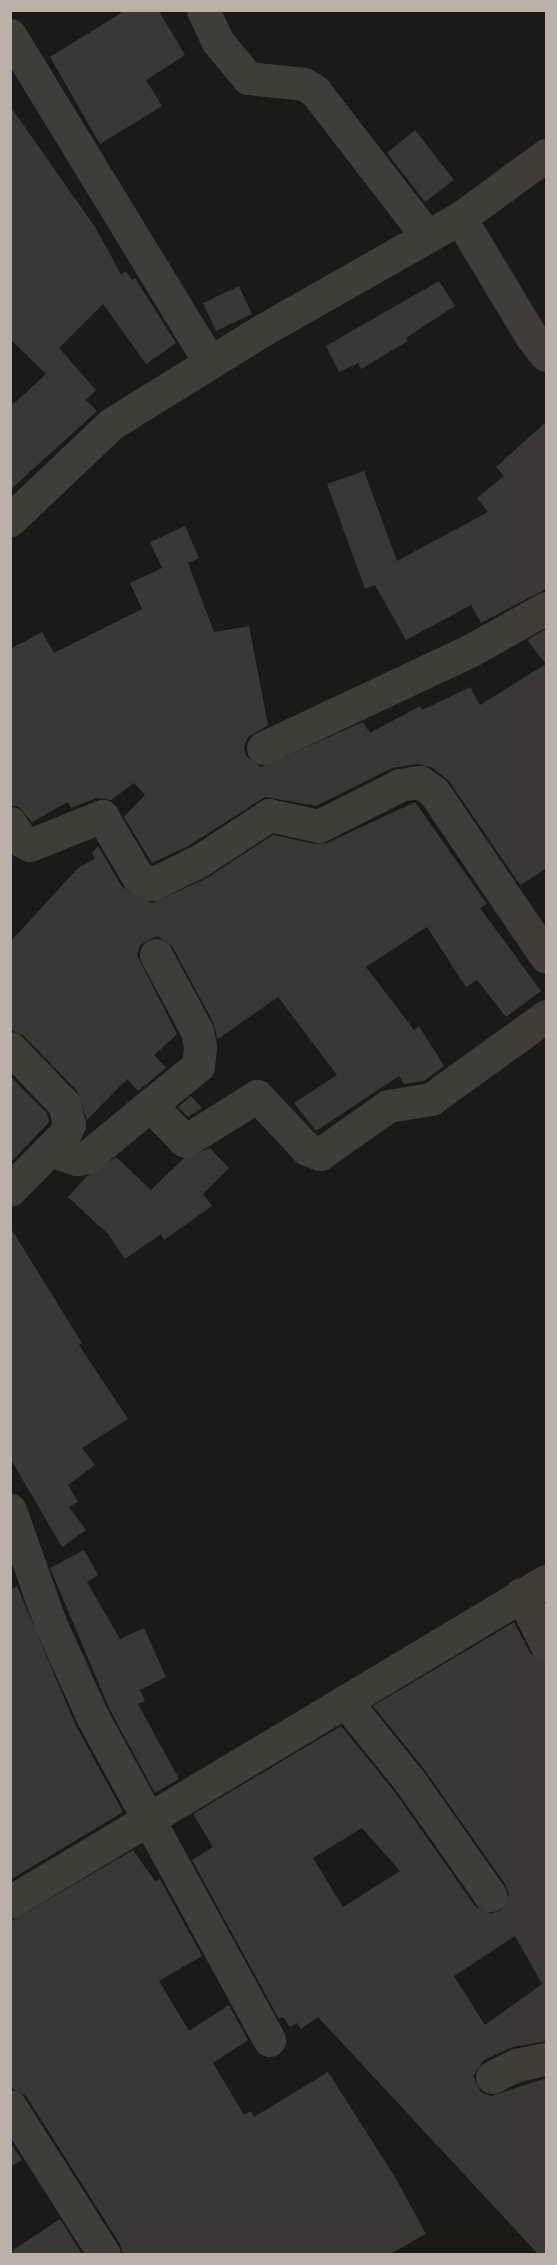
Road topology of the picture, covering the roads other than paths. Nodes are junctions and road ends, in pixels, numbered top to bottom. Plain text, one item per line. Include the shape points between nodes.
1 (203, 10) edge
2 (10, 35) edge
3 (546, 154) edge
4 (460, 218) junction
5 (427, 236) junction
6 (546, 355) edge
7 (210, 363) junction
8 (10, 520) edge
9 (546, 608) edge
10 (263, 748) dead end
11 (10, 823) edge
12 (156, 955) dead end
13 (546, 957) edge
14 (546, 1016) edge
15 (10, 1048) edge
16 (150, 1105) junction
17 (49, 1150) junction
18 (10, 1190) edge
19 (10, 1510) edge
20 (534, 1588) edge
21 (546, 1644) edge
22 (345, 1701) junction
23 (147, 1818) junction
24 (490, 1896) dead end
25 (10, 1902) edge
26 (269, 2040) dead end
27 (546, 2059) edge
28 (492, 2077) dead end
29 (10, 2106) edge
30 (104, 2254) edge

1 - 5 street via 218,42 248,78 304,84 315,91
2 - 7 street
3 - 4 street
4 - 5 street
4 - 6 street
5 - 7 street
7 - 8 street via 111,424
9 - 10 street via 473,649
11 - 13 street via 22,841 30,845 102,816 138,878 152,884 199,861 269,815 319,826 400,785 420,782 434,792
12 - 16 street via 197,1031 201,1056 198,1066
14 - 16 street via 430,1099 388,1106 315,1155 259,1097 185,1141
15 - 17 street via 66,1110 67,1130
16 - 17 street via 87,1157 77,1159
17 - 18 street
19 - 23 street via 50,1623 93,1718
20 - 21 street
20 - 22 street
22 - 23 street
22 - 24 street via 409,1780
23 - 25 street
23 - 26 street
27 - 28 street via 517,2065
29 - 30 street

